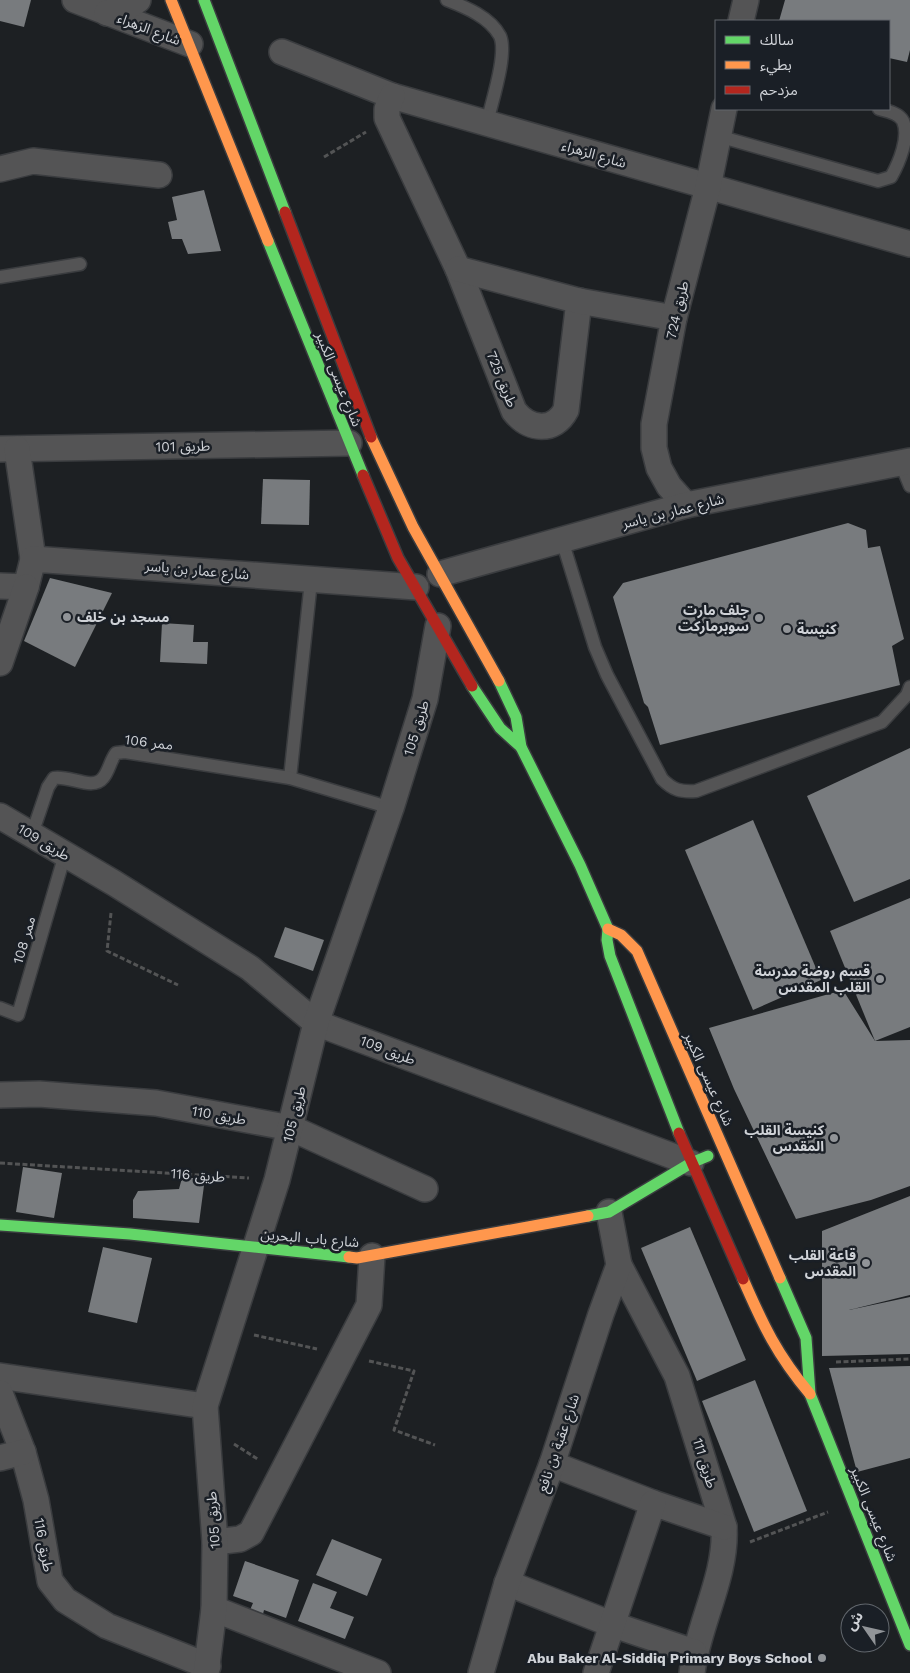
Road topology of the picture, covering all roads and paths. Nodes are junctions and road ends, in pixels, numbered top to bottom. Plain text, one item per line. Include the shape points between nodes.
1 (75, 0) edge
2 (138, 0) edge
3 (171, 0) edge
4 (204, 0) edge
5 (447, 0) edge
6 (746, 0) edge
7 (107, 13) junction
8 (741, 20) edge
9 (204, 42) junction
10 (282, 52) dead end
11 (390, 107) junction
12 (724, 110) edge
13 (882, 110) edge
14 (487, 123) junction
15 (718, 136) junction
16 (324, 157) dead end
17 (0, 169) edge
18 (159, 175) dead end
19 (708, 187) junction
20 (910, 244) edge
21 (80, 264) dead end
22 (458, 269) junction
23 (0, 277) edge
24 (579, 301) junction
25 (674, 318) junction
26 (349, 444) junction
27 (8, 449) edge
28 (906, 462) edge
29 (910, 486) edge
30 (686, 505) junction
31 (562, 540) junction
32 (33, 559) junction
33 (440, 574) junction
34 (311, 581) junction
35 (0, 586) edge
36 (26, 587) junction
37 (416, 587) junction
38 (438, 626) junction
39 (0, 663) edge
40 (910, 686) edge
41 (521, 747) junction
42 (290, 778) junction
43 (391, 808) junction
44 (0, 816) edge
45 (32, 834) junction
46 (65, 854) junction
47 (114, 883) junction
48 (608, 928) junction
49 (178, 984) dead end
50 (0, 1008) edge
51 (316, 1024) junction
52 (0, 1095) edge
53 (291, 1128) junction
54 (724, 1150) junction
55 (0, 1163) edge
56 (690, 1164) junction
57 (277, 1180) junction
58 (425, 1189) dead end
59 (609, 1212) junction
60 (0, 1225) edge
61 (256, 1248) junction
62 (372, 1256) junction
63 (619, 1265) junction
64 (910, 1359) edge
65 (809, 1363) junction
66 (0, 1376) edge
67 (0, 1393) edge
68 (810, 1394) junction
69 (206, 1416) junction
70 (12, 1455) edge
71 (552, 1464) junction
72 (282, 1475) junction
73 (653, 1503) junction
74 (853, 1503) junction
75 (724, 1527) junction
76 (215, 1542) junction
77 (724, 1552) junction
78 (507, 1583) junction
79 (214, 1609) junction
80 (611, 1624) junction
81 (910, 1646) edge
82 (693, 1662) edge
83 (207, 1670) edge
84 (378, 1673) edge
85 (481, 1673) edge
86 (596, 1673) edge

1 - 7 street, شارع الزهراء
2 - 7 street, شارع الزهراء
3 - 9 main road, شارع عيسى الكبير
4 - 9 main road, شارع عيسى الكبير
5 - 14 lane via 469,8 500,37 502,57
6 - 8 street
7 - 9 street, شارع الزهراء
9 - 26 main road, شارع عيسى الكبير
9 - 33 main road, شارع عيسى الكبير via 372,442 412,527
10 - 11 street, شارع الزهراء
11 - 14 street, شارع الزهراء
11 - 16 path
11 - 22 street, طريق 725
12 - 15 street, طريق 724
13 - 15 lane via 903,120 905,133 900,161 892,177 878,181
14 - 19 street, شارع الزهراء
15 - 19 street, طريق 724
17 - 18 street via 33,161
19 - 20 street, شارع الزهراء
19 - 25 street, طريق 724
21 - 23 lane
22 - 24 street
22 - 24 street, طريق 725 via 514,410 534,426 556,423 566,410
24 - 25 street
25 - 30 street, طريق 724 via 654,424 654,448 668,486
26 - 27 street, طريق 101
26 - 37 main road, شارع عيسى الكبير via 398,558
27 - 32 street, طريق 101
28 - 29 lane
28 - 30 street, شارع عمار بن ياسر
30 - 31 street, شارع عمار بن ياسر
31 - 33 street, شارع عمار بن ياسر
31 - 40 lane via 595,647 607,675 662,779 672,790 696,791 882,722 907,695
32 - 34 street, شارع عمار بن ياسر
32 - 36 street
33 - 41 main road, شارع عيسى الكبير via 507,696 516,717
34 - 37 street, شارع عمار بن ياسر
34 - 42 lane
35 - 36 street
36 - 39 street
37 - 38 main road, شارع عيسى الكبير
38 - 41 main road, شارع عيسى الكبير via 484,708
38 - 43 street, طريق 105 via 425,699
41 - 48 main road, شارع عيسى الكبير
42 - 43 lane, ممر 106
42 - 45 lane, ممر 106 via 116,753 99,783 63,776 54,778
43 - 51 street, طريق 105
44 - 45 street, طريق 109
45 - 46 street, طريق 109
46 - 47 street, طريق 109
46 - 50 lane, ممر 108 via 18,1015
47 - 49 path via 107,951
47 - 51 street, طريق 109 via 250,968
48 - 54 main road, شارع عيسى الكبير via 621,935 636,951
48 - 56 main road, شارع عيسى الكبير via 606,940 610,956
51 - 53 street, طريق 105
51 - 56 street, طريق 109
52 - 53 street, طريق 110 via 39,1094 156,1103
53 - 57 street, طريق 105
53 - 58 street, طريق 110
54 - 56 main road, شارع باب البحرين
54 - 65 main road, شارع عيسى الكبير via 806,1338
55 - 57 path, طريق 116
56 - 59 main road, شارع باب البحرين
56 - 68 main road, شارع عيسى الكبير via 772,1344 786,1367
57 - 61 street, طريق 105
59 - 62 main road, شارع باب البحرين
59 - 63 street
60 - 61 main road, شارع باب البحرين via 130,1234
61 - 62 main road, شارع باب البحرين via 357,1258
61 - 69 street, طريق 105
62 - 72 street via 369,1305
63 - 71 street, شارع عقبة بن نافع
63 - 75 street, طريق 111 via 677,1376
64 - 65 path
65 - 68 main road, شارع عيسى الكبير
66 - 69 street
67 - 70 street, طريق 116
68 - 74 main road, شارع عيسى الكبير
69 - 72 path
69 - 76 street, طريق 105
70 - 83 street, طريق 116 via 36,1500 50,1581 66,1600 106,1626
71 - 73 street
71 - 78 street, شارع عقبة بن نافع
72 - 76 street via 251,1532 240,1539
73 - 75 street
73 - 80 street
74 - 77 path
74 - 81 main road, شارع عيسى الكبير
75 - 77 street, طريق 111
76 - 79 street, طريق 105
77 - 82 street, طريق 111
78 - 80 street
78 - 85 street, شارع عقبة بن نافع
79 - 83 street, طريق 105
79 - 84 street
80 - 82 street
80 - 86 street

